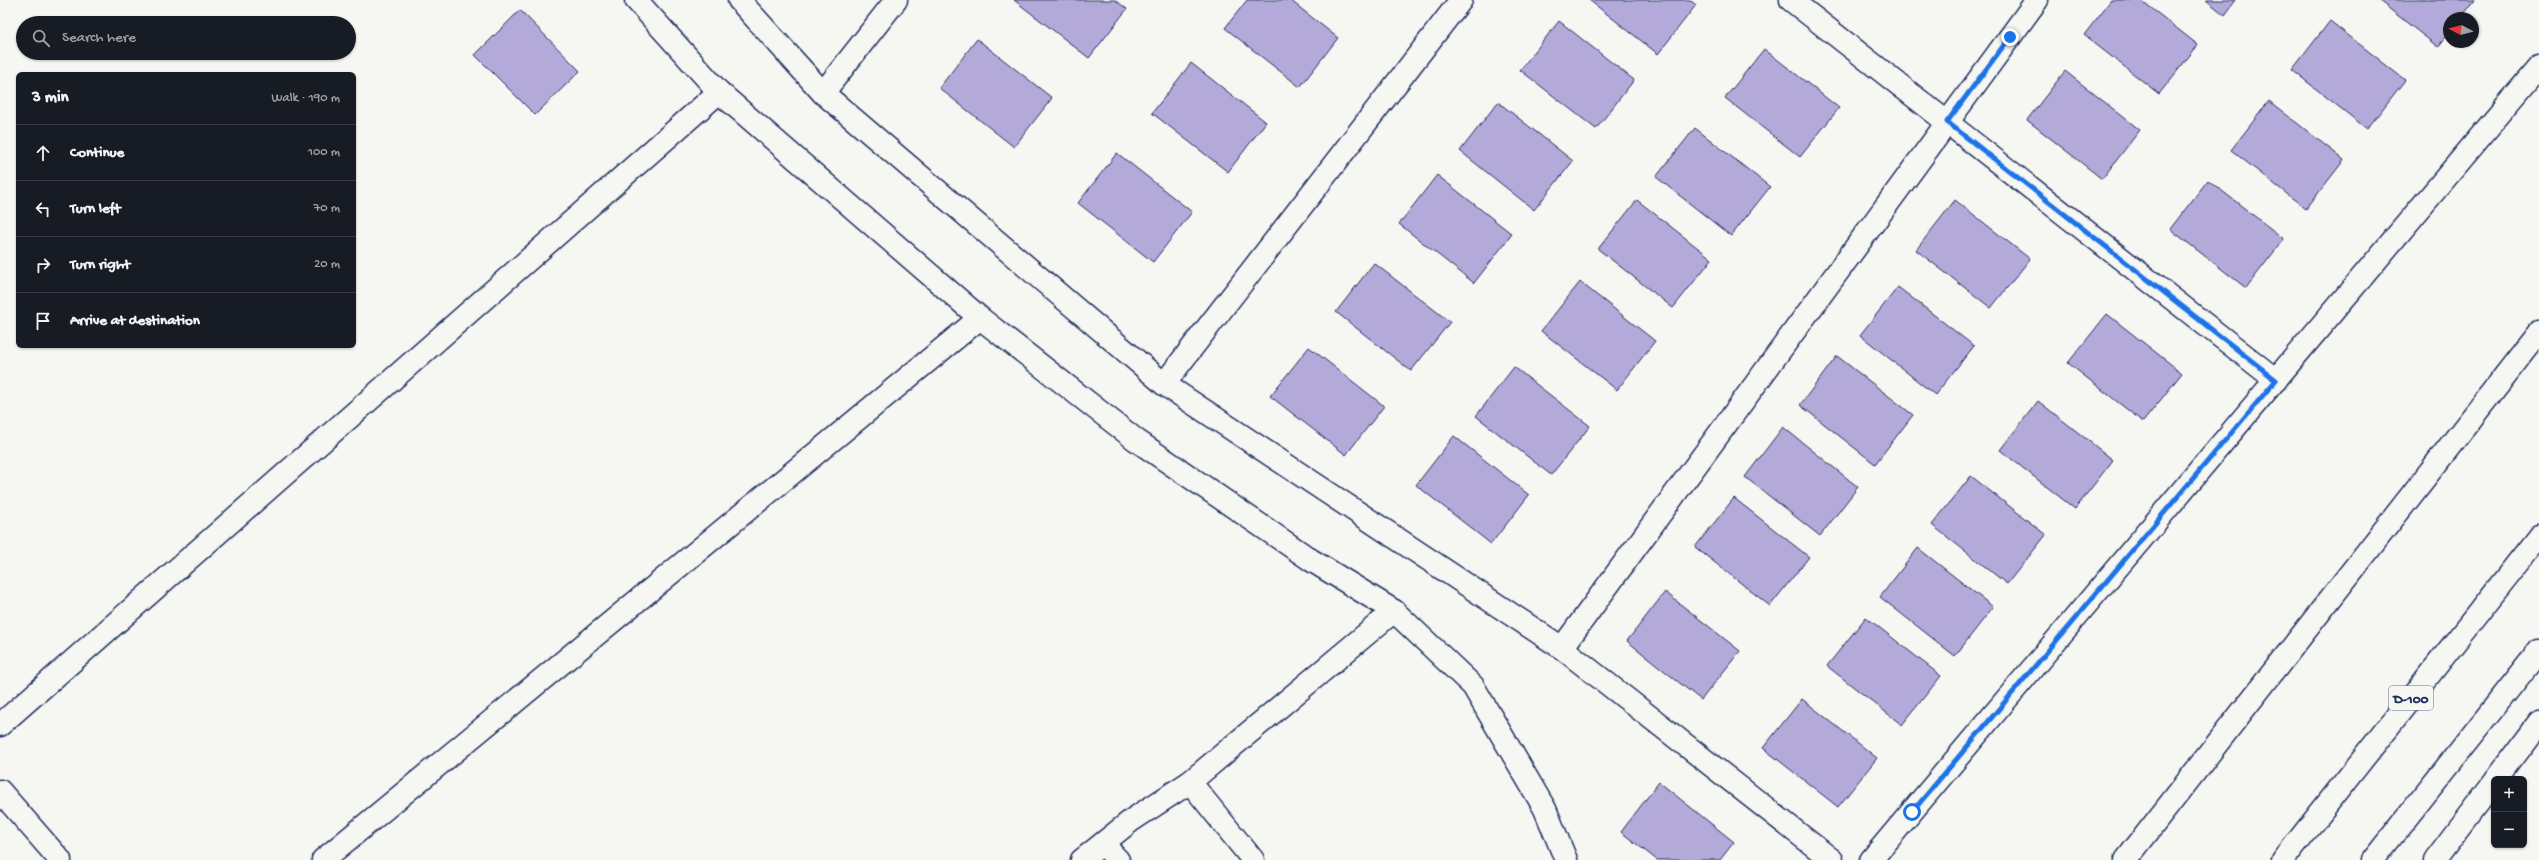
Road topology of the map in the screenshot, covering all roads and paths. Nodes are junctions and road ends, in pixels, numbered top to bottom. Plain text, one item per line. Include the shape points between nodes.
1 (636, 0) edge
2 (739, 0) edge
3 (896, 0) edge
4 (1460, 0) edge
5 (1791, 0) edge
6 (2037, 0) edge
7 (2539, 67) edge
8 (719, 92) junction
9 (823, 93) junction
10 (1947, 122) junction
11 (980, 318) junction
12 (2539, 332) edge
13 (2276, 380) junction
14 (1164, 384) junction
15 (2539, 536) edge
16 (1394, 611) junction
17 (1562, 648) junction
18 (2539, 651) edge
19 (2539, 722) edge
20 (0, 725) edge
21 (2498, 776) edge
22 (1190, 782) junction
23 (2491, 786) edge
24 (0, 791) edge
25 (1103, 844) junction
26 (60, 860) edge
27 (324, 860) edge
28 (1082, 860) edge
29 (1118, 860) edge
30 (1252, 860) edge
31 (1566, 860) edge
32 (1832, 860) edge
33 (1871, 860) edge
34 (2126, 860) edge
35 (2283, 860) edge
36 (2373, 860) edge
37 (2435, 860) edge

1 - 8 main road
2 - 9 main road
3 - 9 main road
4 - 14 main road
5 - 10 main road
6 - 10 main road
7 - 13 main road
8 - 11 main road
8 - 20 main road
9 - 14 main road
10 - 13 main road
10 - 17 main road
11 - 16 main road via 1136,440 1311,560
11 - 27 main road
12 - 34 main road
13 - 33 main road
14 - 17 main road
15 - 35 main road, D-100
16 - 22 main road
16 - 31 main road via 1473,686 1545,809
17 - 32 main road
18 - 36 main road
19 - 21 main road
22 - 25 main road via 1132,820
22 - 30 main road
23 - 37 main road
24 - 26 main road
25 - 28 main road
25 - 29 main road

